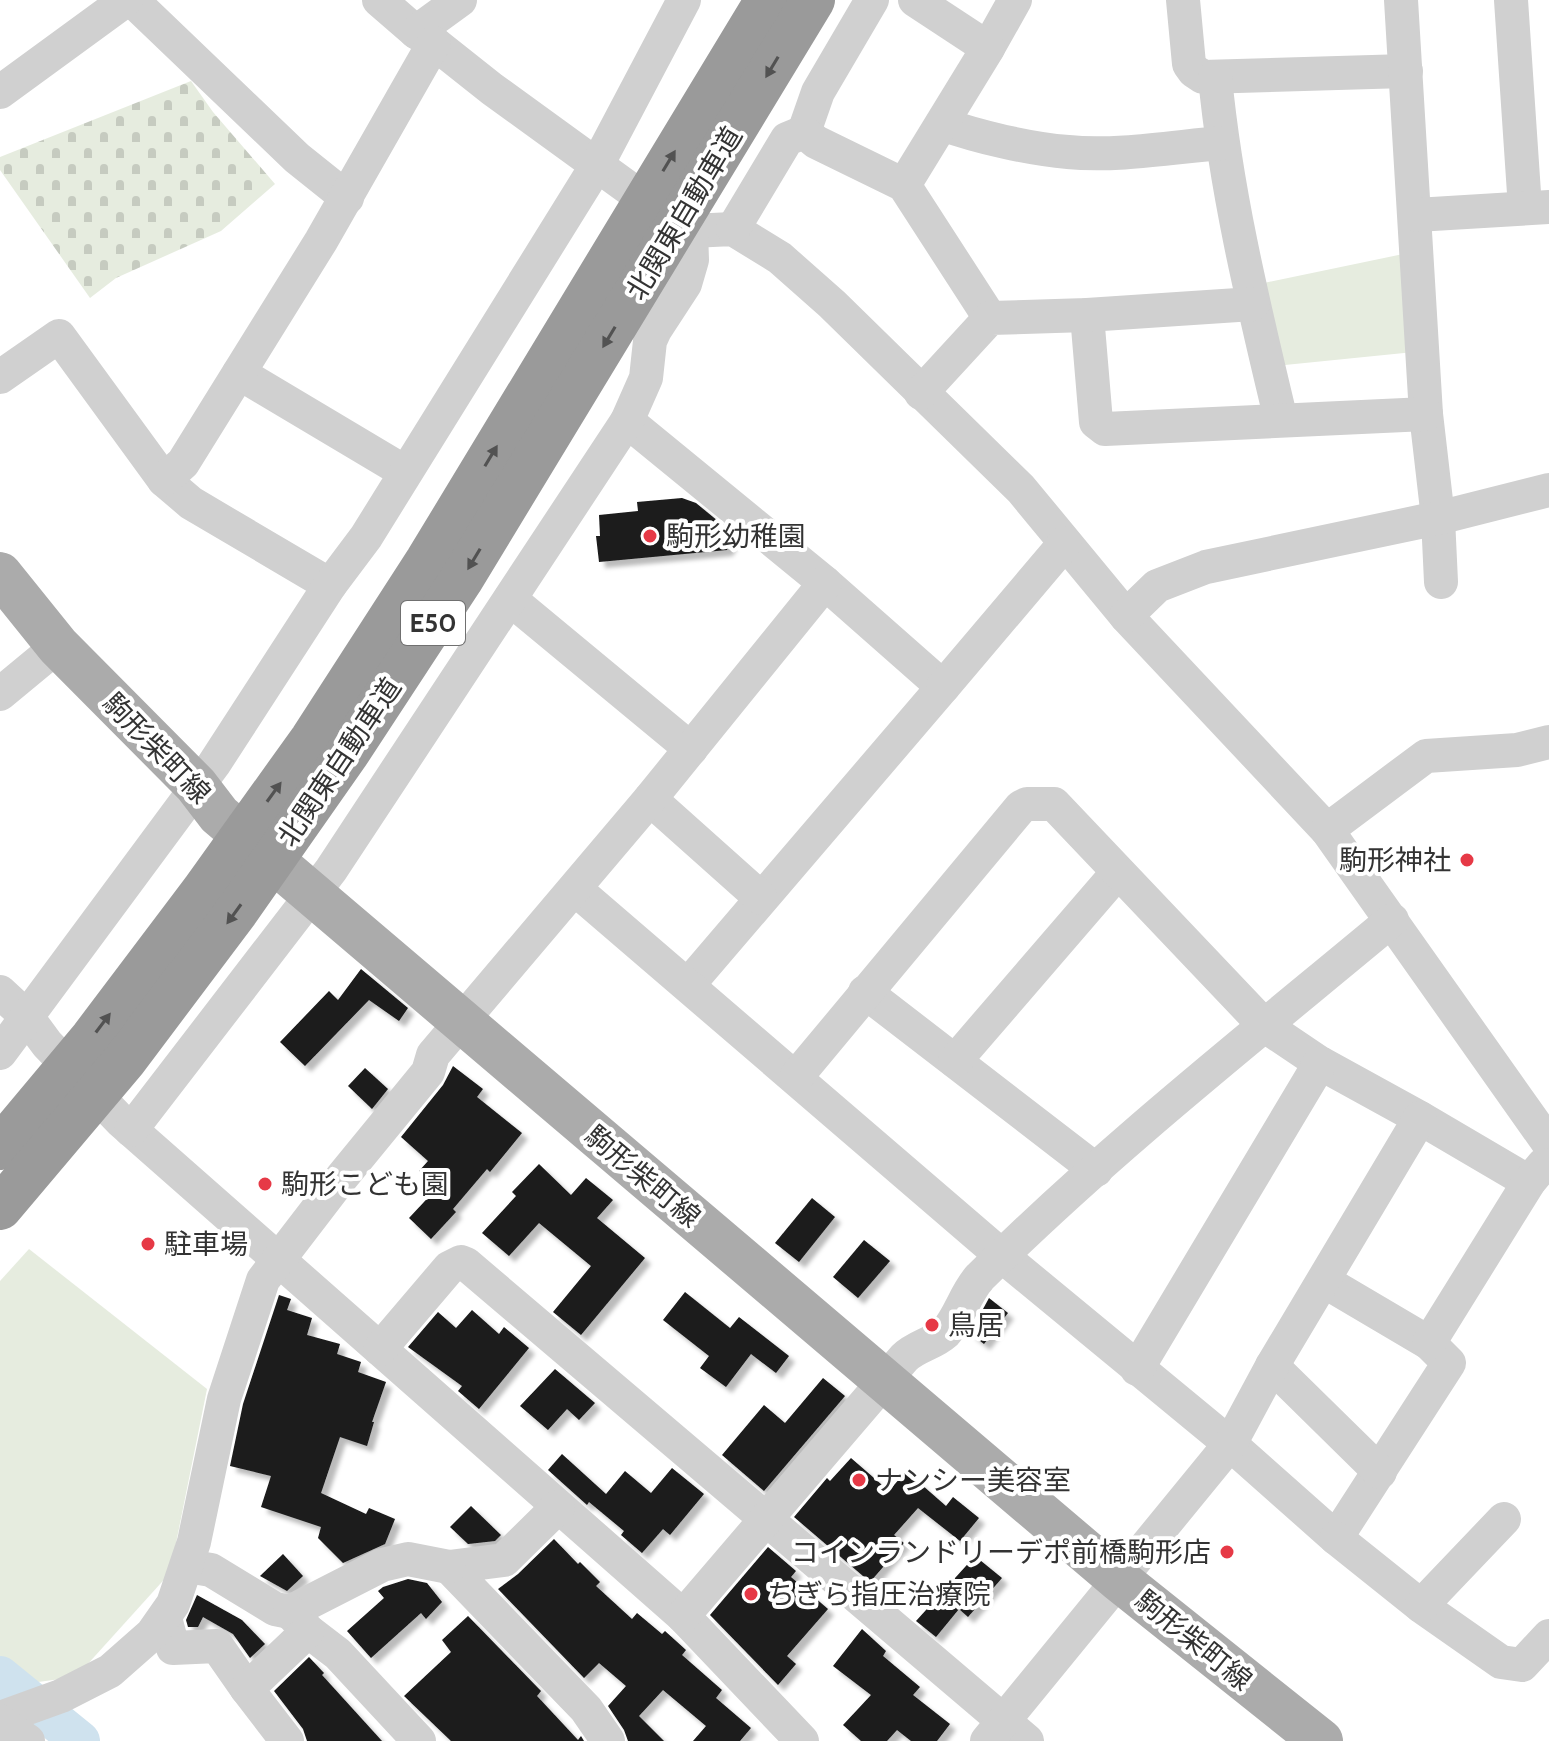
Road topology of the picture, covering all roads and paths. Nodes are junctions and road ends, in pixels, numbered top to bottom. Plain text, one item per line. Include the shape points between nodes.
1 (129, 0) edge
2 (379, 0) edge
3 (460, 0) edge
4 (684, 0) edge
5 (767, 0) edge
6 (813, 0) edge
7 (872, 0) edge
8 (915, 0) edge
9 (1015, 0) edge
10 (1183, 0) edge
11 (1401, 0) edge
12 (1511, 0) edge
13 (425, 38) junction
14 (988, 48) junction
15 (1406, 71) junction
16 (1215, 77) junction
17 (0, 92) edge
18 (942, 124) junction
19 (804, 132) junction
20 (1221, 143) junction
21 (597, 165) junction
22 (904, 185) junction
23 (347, 198) junction
24 (1537, 207) edge
25 (1416, 215) junction
26 (733, 229) junction
27 (691, 231) junction
28 (1253, 304) junction
29 (1087, 315) junction
30 (990, 318) junction
31 (239, 373) junction
32 (0, 377) edge
33 (921, 393) junction
34 (1426, 414) junction
35 (1281, 420) junction
36 (627, 421) junction
37 (405, 472) junction
38 (164, 480) junction
39 (1549, 490) edge
40 (1438, 518) junction
41 (1065, 543) junction
42 (0, 574) edge
43 (1441, 582) dead end
44 (825, 583) junction
45 (330, 585) junction
46 (510, 599) junction
47 (1126, 616) junction
48 (58, 646) junction
49 (943, 687) junction
50 (0, 694) edge
51 (1546, 745) edge
52 (691, 749) junction
53 (196, 785) junction
54 (650, 799) junction
55 (1327, 830) junction
56 (1118, 872) junction
57 (575, 889) junction
58 (313, 895) junction
59 (761, 898) junction
60 (1392, 920) junction
61 (688, 985) junction
62 (0, 992) edge
63 (865, 992) junction
64 (27, 1017) junction
65 (462, 1023) junction
66 (1265, 1026) junction
67 (0, 1053) edge
68 (955, 1061) junction
69 (1320, 1063) junction
70 (796, 1077) junction
71 (1420, 1118) junction
72 (131, 1130) junction
73 (1549, 1144) edge
74 (0, 1148) edge
75 (1096, 1170) junction
76 (1539, 1170) edge
77 (0, 1208) edge
78 (1002, 1256) junction
79 (278, 1259) junction
80 (1324, 1281) junction
81 (1429, 1343) junction
82 (380, 1349) junction
83 (1272, 1366) junction
84 (1137, 1369) junction
85 (884, 1381) junction
86 (1230, 1444) junction
87 (1380, 1472) junction
88 (558, 1507) junction
89 (767, 1518) junction
90 (1504, 1519) dead end
91 (1336, 1538) junction
92 (187, 1566) junction
93 (449, 1567) junction
94 (1118, 1579) junction
95 (1421, 1606) junction
96 (683, 1616) junction
97 (165, 1618) junction
98 (299, 1622) junction
99 (1549, 1636) edge
100 (247, 1689) junction
101 (9, 1724) edge
102 (1006, 1734) edge
103 (287, 1741) edge
104 (419, 1741) edge
105 (608, 1741) edge
106 (802, 1741) edge
107 (1321, 1741) edge

1 - 17 street
1 - 23 street via 297,158
2 - 13 street
3 - 13 street
4 - 21 street
74 -> 5 highway, 北関東自動車道 / E50 via 92,1038 312,739 427,561
6 -> 77 highway, 北関東自動車道 / E50 via 461,580 347,754 125,1060
7 - 19 street via 818,92
8 - 14 street
9 - 14 street
10 - 16 street via 1189,64 1203,77
11 - 15 street
12 - 24 street
13 - 21 street
13 - 23 street
14 - 18 street
15 - 16 street
15 - 25 street
16 - 20 street
18 - 20 street via 1067,152
18 - 22 street
19 - 22 street
19 - 26 street via 787,139
20 - 28 street
21 - 27 street
21 - 37 street
22 - 30 street
23 - 31 street
24 - 25 street
25 - 34 street
26 - 27 street
26 - 33 street via 780,258
27 - 36 street via 692,260 685,284 650,341 646,378
28 - 29 street
28 - 35 street
29 - 30 street
29 - 35 street via 1096,422 1105,429
30 - 33 street
31 - 37 street
31 - 38 street via 183,463
32 - 38 street via 59,336
33 - 41 street via 1021,489
34 - 35 street
34 - 40 street
36 - 44 street
36 - 46 street
37 - 45 street
38 - 45 street via 191,503
39 - 40 street
40 - 43 street
40 - 47 street via 1206,567 1157,586
41 - 47 street
41 - 49 street
42 - 48 main road, 駒形柴町線
44 - 49 street
44 - 52 street
45 - 53 street
46 - 52 street
46 - 58 street
47 - 55 street
48 - 50 street
48 - 53 main road, 駒形柴町線
49 - 59 street
51 - 55 street via 1426,756
52 - 54 street
53 - 58 main road, 駒形柴町線 via 219,815
53 - 64 street
54 - 57 street
54 - 59 street
55 - 60 street
56 - 63 street via 1054,804 1027,804
56 - 66 street
56 - 68 street
57 - 61 street
57 - 65 street
58 - 65 main road, 駒形柴町線
58 - 72 street
59 - 61 street
60 - 66 street
60 - 73 street
61 - 70 street
62 - 64 street
63 - 68 street
63 - 70 street
64 - 67 street
64 - 72 street
65 - 79 street
65 - 85 main road, 駒形柴町線
66 - 69 street
66 - 75 street
68 - 75 street
69 - 71 street
69 - 84 street
70 - 78 street
71 - 76 street
71 - 80 street
72 - 79 street
75 - 78 street
76 - 81 street
78 - 84 street
78 - 85 street via 973,1286 943,1335 913,1349
79 - 82 street
79 - 92 street via 254,1300 224,1399
80 - 81 street
80 - 83 street
81 - 87 street via 1449,1363
82 - 88 street
82 - 89 street via 449,1268 466,1264
83 - 86 street
83 - 87 street
84 - 86 street
85 - 89 street
85 - 94 main road, 駒形柴町線
86 - 91 street
86 - 94 street
87 - 91 street
88 - 93 street via 504,1560
88 - 96 street
89 - 96 street
89 - 102 street
90 - 95 street
91 - 95 street
92 - 97 street
92 - 98 street via 211,1570
93 - 98 street via 408,1559 382,1565
93 - 105 street via 586,1709
94 - 102 street
94 - 107 main road, 駒形柴町線
95 - 99 street via 1501,1662 1522,1665
96 - 106 street
97 - 100 street via 173,1648 217,1646
97 - 101 street via 119,1664
98 - 100 street
98 - 104 street via 338,1654
100 - 103 street

